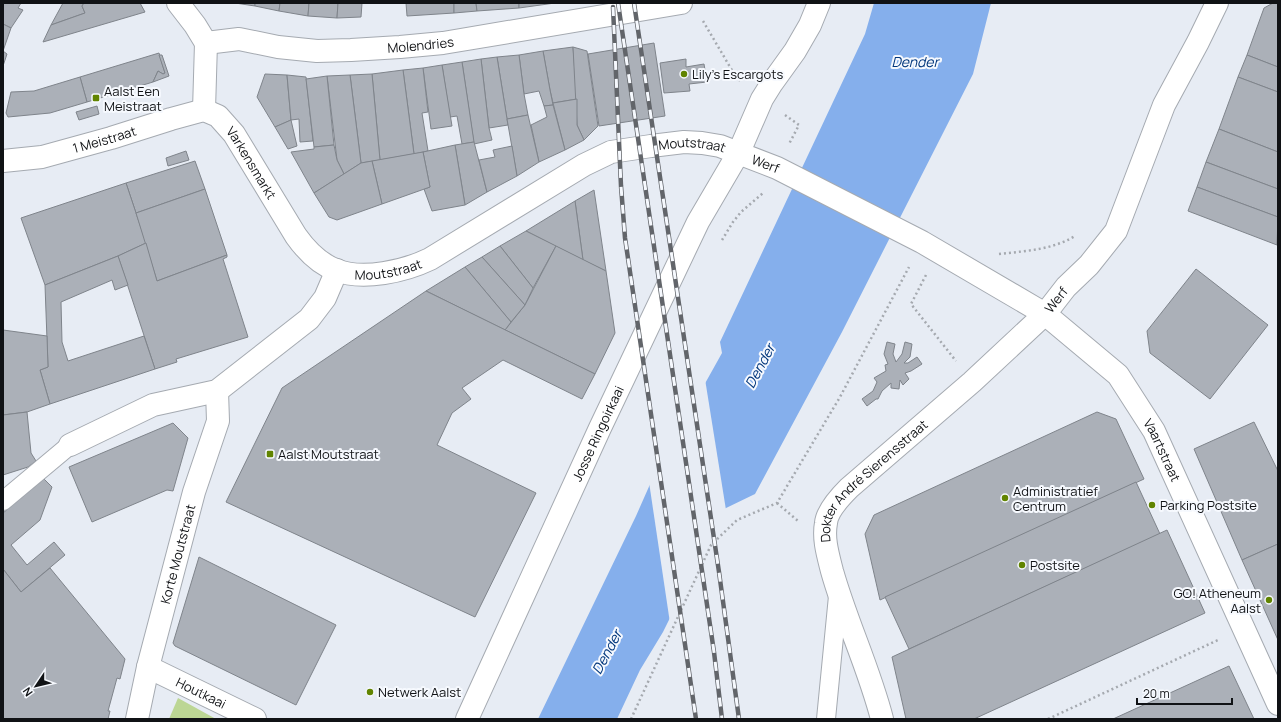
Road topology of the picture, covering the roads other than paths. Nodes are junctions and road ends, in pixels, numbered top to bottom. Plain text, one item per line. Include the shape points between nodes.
1 (178, 3) edge
2 (681, 3) edge
3 (819, 3) edge
4 (1217, 3) edge
5 (206, 43) junction
6 (204, 110) junction
7 (739, 152) junction
8 (3, 161) edge
9 (336, 270) junction
10 (1045, 314) junction
11 (218, 391) junction
12 (70, 445) joint
13 (3, 501) edge
14 (839, 595) junction
15 (148, 667) junction
16 (1278, 704) edge
17 (137, 719) edge
18 (255, 719) edge
19 (467, 719) edge
20 (826, 719) edge
21 (882, 719) edge

1 - 5 street
2 - 5 street, Molendries via 442,43 400,47 316,51 238,39
3 - 7 street, Josse Ringoirkaai via 795,51 762,99
4 - 10 street, Werf via 1164,105 1116,231
5 - 6 street
6 - 8 street, 1 Meistraat via 42,157
6 - 9 street, Varkensmarkt via 218,116 234,134 304,246 324,264
7 - 9 street, Moutstraat via 720,146 684,142 611,152 584,165 417,265 372,274
7 - 10 street, Werf via 777,168 922,242
7 - 19 street, Josse Ringoirkaai via 698,222 600,428
9 - 11 street, Moutstraat via 325,298 309,319
10 - 14 street, Dokter André Sierensstraat via 972,382 836,500 826,522 826,545
10 - 16 street, Vaartstraat via 1118,375 1154,431
11 - 12 street, Moutstraat via 153,405
11 - 15 street, Korte Moutstraat via 218,421 194,492
12 - 13 lane
14 - 20 lane
14 - 21 street, Dokter André Sierensstraat
15 - 17 street, Korte Moutstraat
15 - 18 street, Houtkaai

